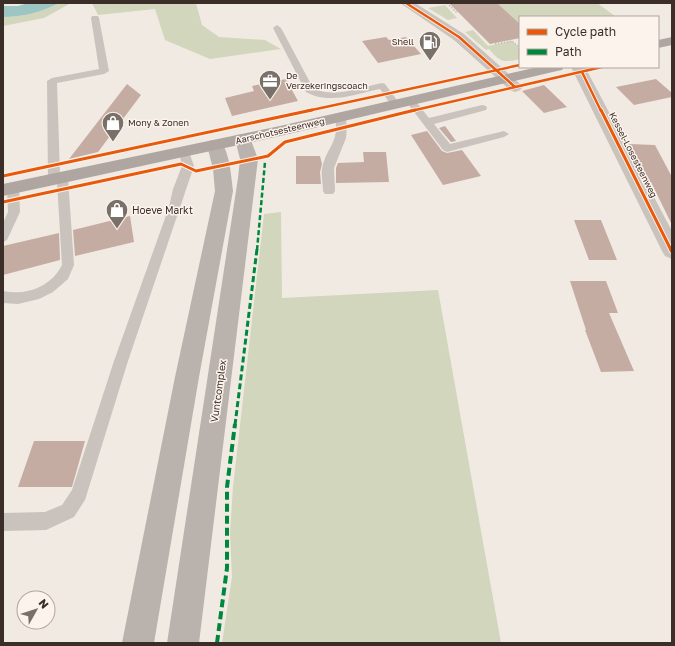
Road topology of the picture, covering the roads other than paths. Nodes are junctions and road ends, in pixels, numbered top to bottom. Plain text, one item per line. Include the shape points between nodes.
1 (406, 3) edge
2 (95, 18) dead end
3 (277, 28) dead end
4 (672, 41) edge
5 (659, 44) edge
6 (554, 68) edge
7 (579, 68) edge
8 (511, 83) junction
9 (410, 100) junction
10 (394, 103) junction
11 (482, 108) dead end
12 (340, 117) junction
13 (427, 122) junction
14 (504, 134) dead end
15 (243, 139) junction
16 (215, 145) junction
17 (184, 152) junction
18 (58, 178) junction
19 (8, 189) edge
20 (329, 190) dead end
21 (3, 237) edge
22 (672, 251) edge
23 (3, 297) edge
24 (3, 522) edge
25 (138, 643) edge
26 (183, 643) edge

1 - 8 street via 459,37
2 - 18 lane via 104,71 52,81
3 - 10 lane via 309,90 314,94 331,96 382,86
4 - 5 main road
6 - 8 main road, Aarschotsesteenweg
7 - 22 street, Kessel-Losesteenweg
8 - 9 main road, Aarschotsesteenweg
9 - 10 main road, Aarschotsesteenweg
9 - 13 lane
10 - 12 main road, Aarschotsesteenweg
11 - 13 lane
12 - 15 main road, Aarschotsesteenweg
12 - 20 lane via 342,135 328,169
13 - 14 lane via 447,148
15 - 16 main road, Aarschotsesteenweg
15 - 26 main road, Vuntcomplex via 248,159 247,178
16 - 17 main road, Aarschotsesteenweg
16 - 25 main road via 222,169 224,191
17 - 18 main road, Aarschotsesteenweg
17 - 24 lane via 188,166 121,361 79,494 68,510 46,521
18 - 19 main road, Aarschotsesteenweg
18 - 23 lane via 68,265 62,278 46,290 32,296
19 - 21 lane via 14,212

